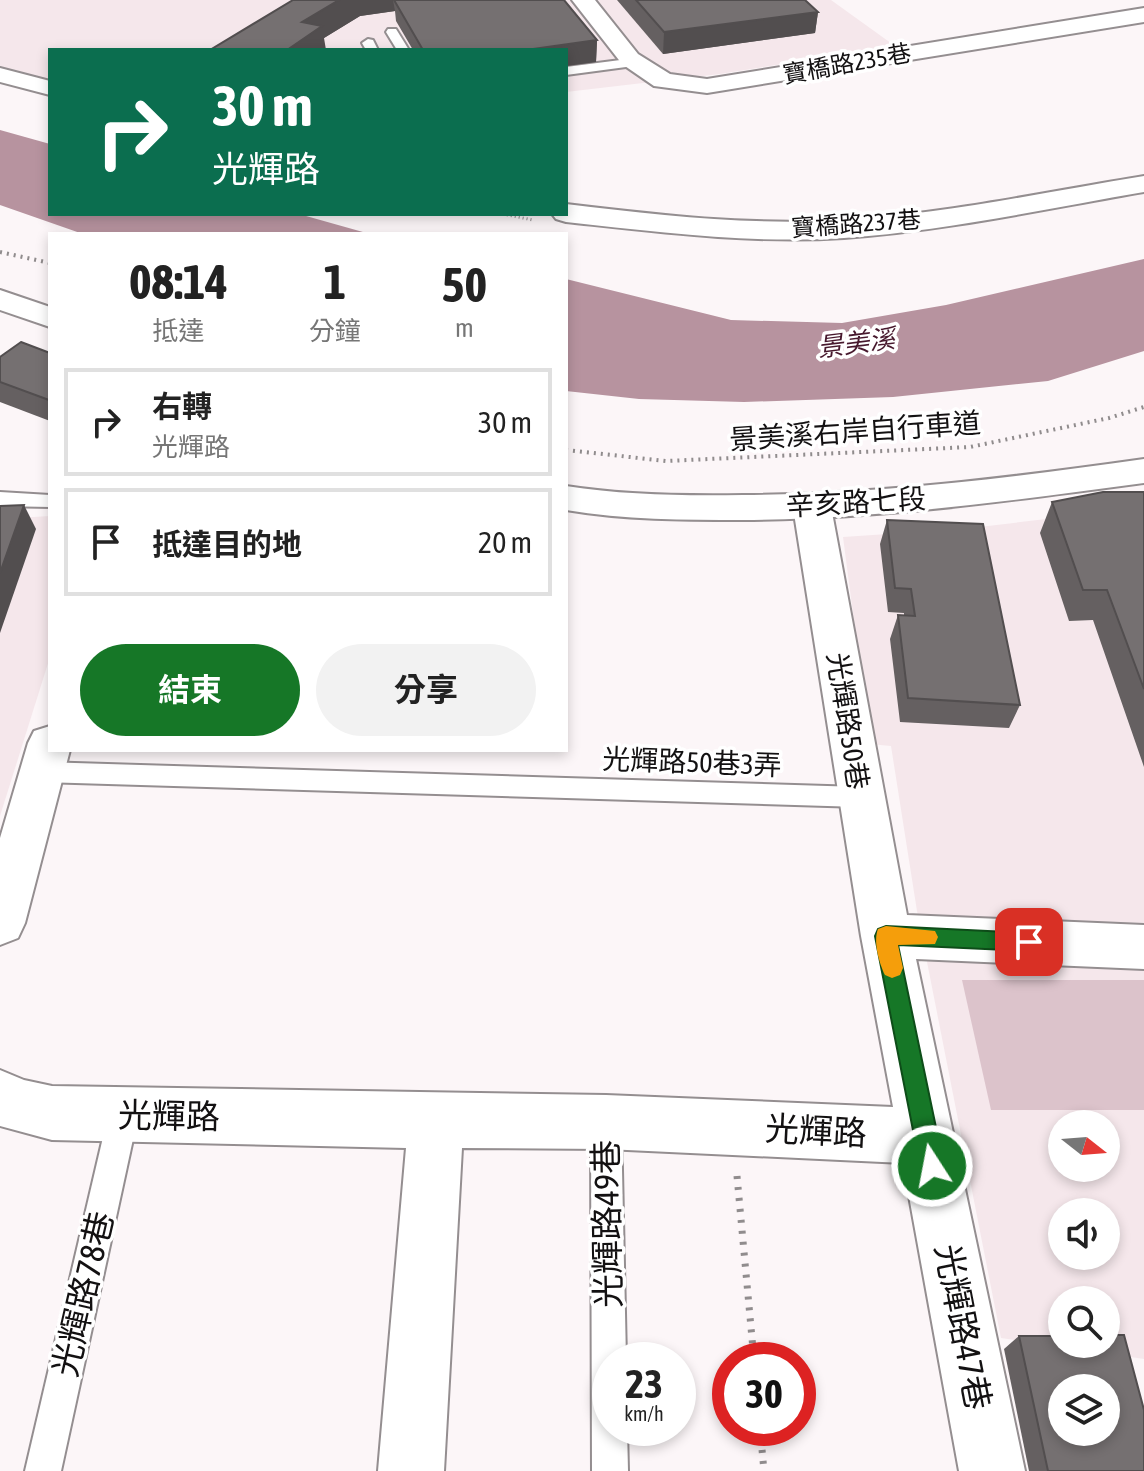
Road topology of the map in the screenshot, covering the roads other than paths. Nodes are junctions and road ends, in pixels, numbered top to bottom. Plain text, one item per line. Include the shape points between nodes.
1 (583, 0) edge
2 (1144, 15) edge
3 (392, 32) edge
4 (402, 48) edge
5 (636, 62) junction
6 (568, 71) edge
7 (0, 75) edge
8 (48, 87) edge
9 (1144, 184) edge
10 (568, 213) edge
11 (4, 306) edge
12 (48, 317) edge
13 (1144, 471) edge
14 (568, 498) edge
15 (0, 499) edge
16 (48, 501) edge
17 (812, 507) junction
18 (46, 758) edge
19 (860, 797) junction
20 (0, 923) edge
21 (886, 936) junction
22 (1144, 947) edge
23 (0, 1096) edge
24 (123, 1116) junction
25 (436, 1121) junction
26 (606, 1122) junction
27 (926, 1136) junction
28 (43, 1471) edge
29 (411, 1471) edge
30 (610, 1471) edge
31 (992, 1471) edge

1 - 5 street, 寶橋路235巷
2 - 5 street, 寶橋路235巷 via 707,86 663,81
3 - 4 lane
5 - 6 lane
7 - 8 street
9 - 10 street, 寶橋路237巷 via 843,229 686,226
11 - 12 street
13 - 17 street, 辛亥路七段 via 979,494
14 - 17 street, 辛亥路七段 via 688,508
15 - 16 lane
17 - 19 street, 光輝路50巷
18 - 19 lane, 光輝路50巷3弄
18 - 20 street
19 - 21 street, 光輝路50巷
21 - 22 street
21 - 27 street
23 - 24 street, 光輝路 via 52,1113
24 - 25 street, 光輝路
24 - 28 lane, 光輝路78巷
25 - 26 street, 光輝路
25 - 29 street
26 - 27 street, 光輝路
26 - 30 lane, 光輝路49巷
27 - 31 street, 光輝路47巷

